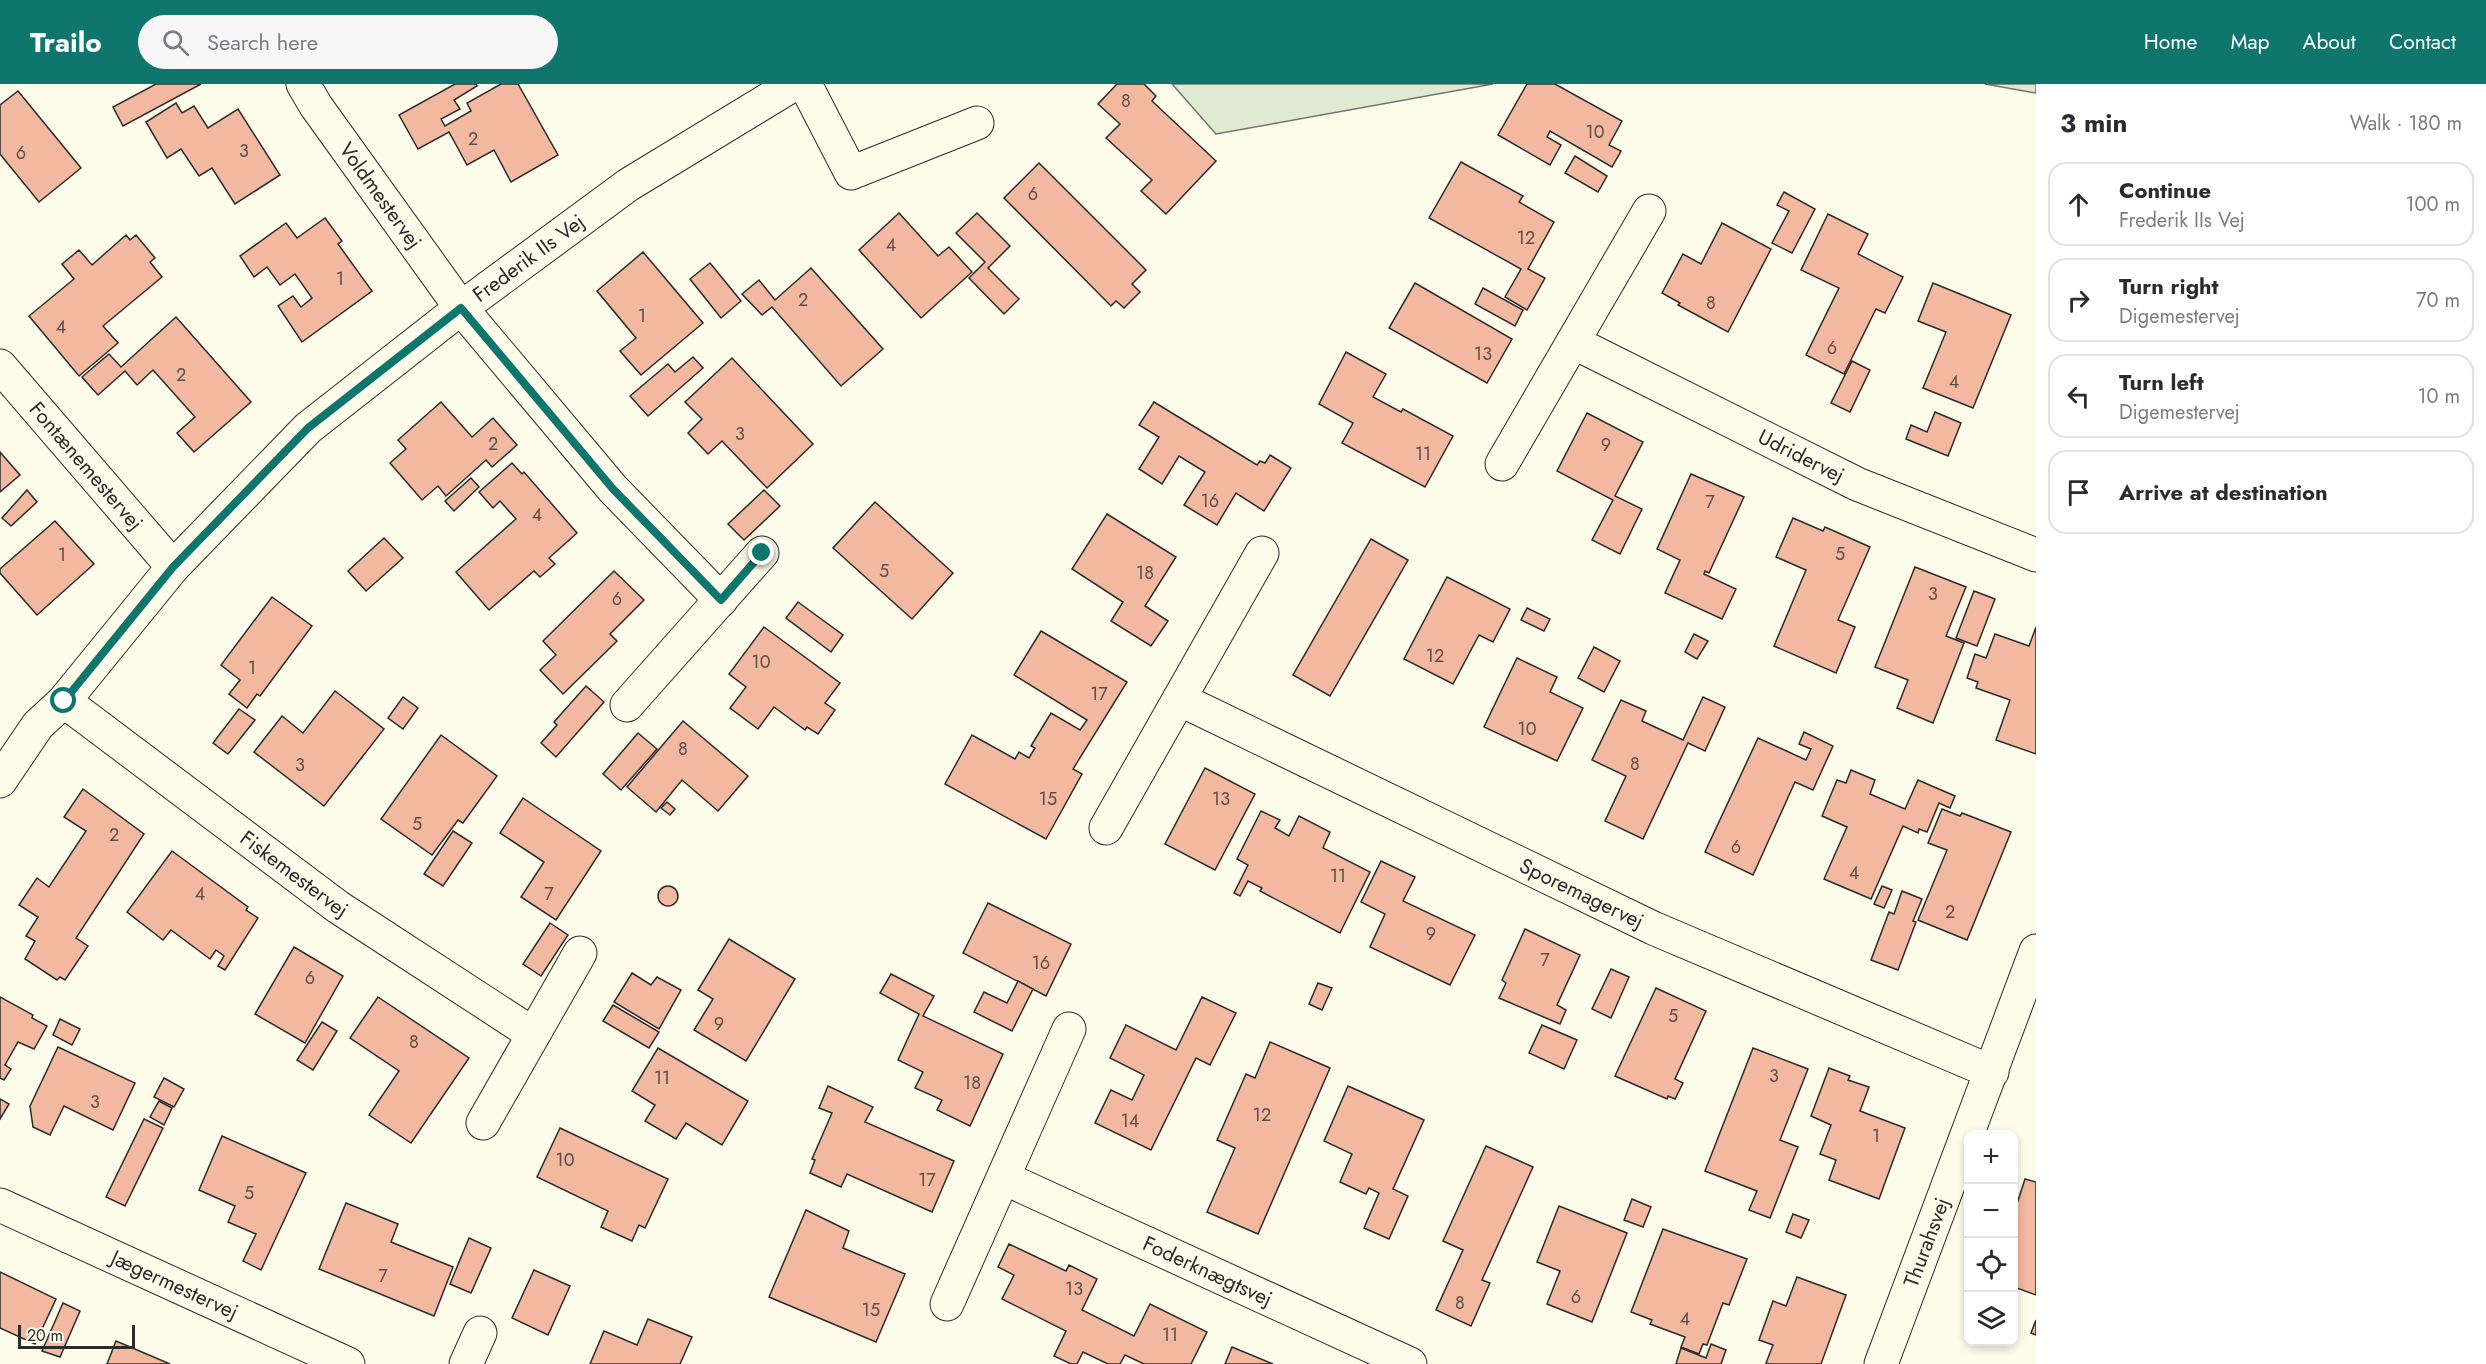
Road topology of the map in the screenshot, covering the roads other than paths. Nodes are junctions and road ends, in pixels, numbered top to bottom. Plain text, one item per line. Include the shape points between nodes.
1 (303, 84) edge
2 (794, 84) edge
3 (805, 84) edge
4 (977, 123) dead end
5 (1649, 211) dead end
6 (461, 308) junction
7 (1572, 342) junction
8 (0, 366) edge
9 (1502, 464) dead end
10 (762, 553) dead end
11 (1262, 553) dead end
12 (2036, 555) edge
13 (173, 567) junction
14 (721, 600) junction
15 (1179, 699) junction
16 (64, 701) junction
17 (627, 705) dead end
18 (0, 781) edge
19 (1106, 828) dead end
20 (2036, 951) edge
21 (580, 952) dead end
22 (1069, 1029) dead end
23 (533, 1034) junction
24 (1992, 1072) junction
25 (483, 1123) dead end
26 (1004, 1178) junction
27 (0, 1205) edge
28 (947, 1304) dead end
29 (480, 1333) dead end
30 (1889, 1362) edge
31 (348, 1364) edge
32 (466, 1364) edge
33 (1410, 1364) edge

1 - 6 street, Voldmestervej
2 - 6 street, Frederik IIs Vej via 628,185
3 - 4 street via 851,173
5 - 7 street
6 - 13 street, Frederik IIs Vej via 308,428
6 - 14 street, Voldmestervej via 613,489
7 - 9 street
7 - 12 street, Udridervej via 1857,484
8 - 13 street, Fontænemestervej
10 - 14 street
11 - 15 street
13 - 16 street, Frederik IIs Vej
14 - 17 street
15 - 19 street
15 - 24 street, Sporemagervej via 1653,928
16 - 18 street, Frederik IIs Vej via 38,725
16 - 23 street, Fiskemestervej via 338,907
20 - 24 street, Thurahsvej
21 - 23 street
22 - 26 street
23 - 25 street
24 - 30 street, Thurahsvej
26 - 28 street
26 - 33 street, Foderknægtsvej
27 - 31 street, Jægermestervej
29 - 32 street

